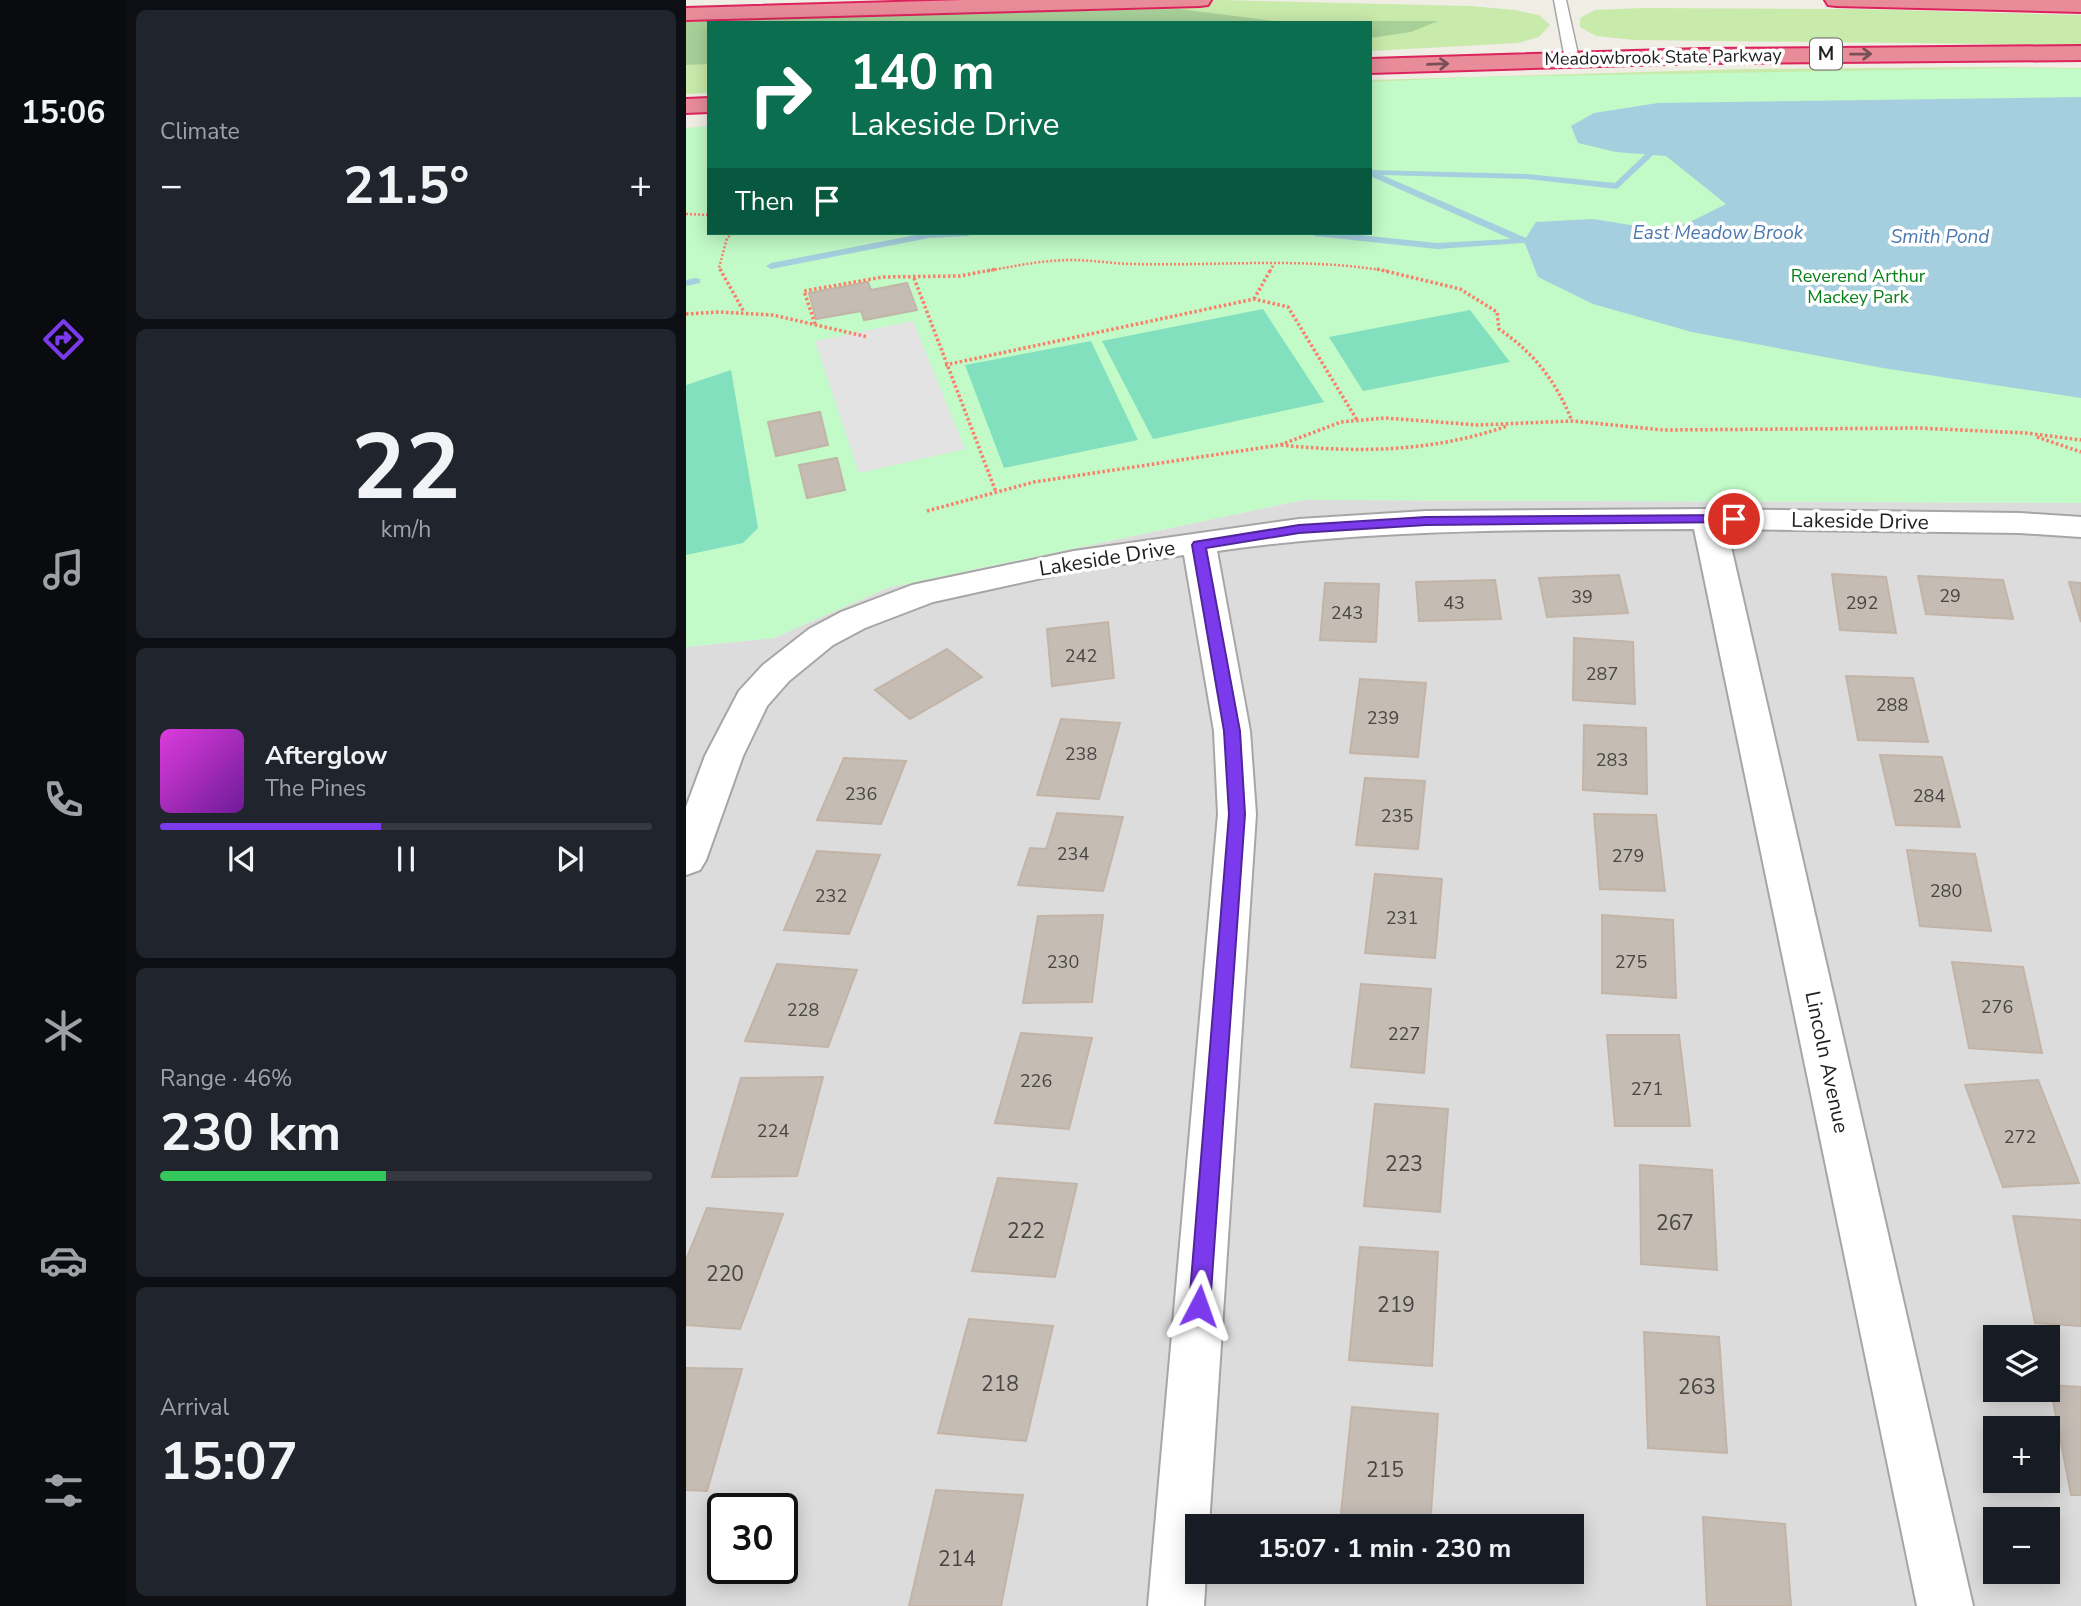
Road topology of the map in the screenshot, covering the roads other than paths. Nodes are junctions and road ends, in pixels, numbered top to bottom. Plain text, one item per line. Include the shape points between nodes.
1 (790, 0) edge
2 (1200, 0) edge
3 (1560, 0) edge
4 (1836, 0) edge
5 (686, 4) edge
6 (2081, 6) edge
7 (686, 14) edge
8 (2081, 53) edge
9 (1572, 59) junction
10 (1372, 66) edge
11 (707, 104) edge
12 (686, 106) edge
13 (1708, 519) junction
14 (2081, 527) edge
15 (1199, 545) junction
16 (686, 860) edge
17 (1176, 1606) edge
18 (1945, 1606) edge

1 - 5 highway
2 - 7 highway
3 - 9 lane
4 - 6 highway
9 -> 8 highway, Meadowbrook State Parkway / M
10 -> 9 highway, Meadowbrook State Parkway / M
11 - 12 highway
13 - 14 street, Lakeside Drive
13 - 15 street, Lakeside Drive via 1426,521 1299,529
13 - 18 street, Lincoln Avenue
15 - 16 street, Lakeside Drive via 1061,564 924,593 821,637 776,673 752,700 724,756
15 - 17 street via 1232,731 1237,814

